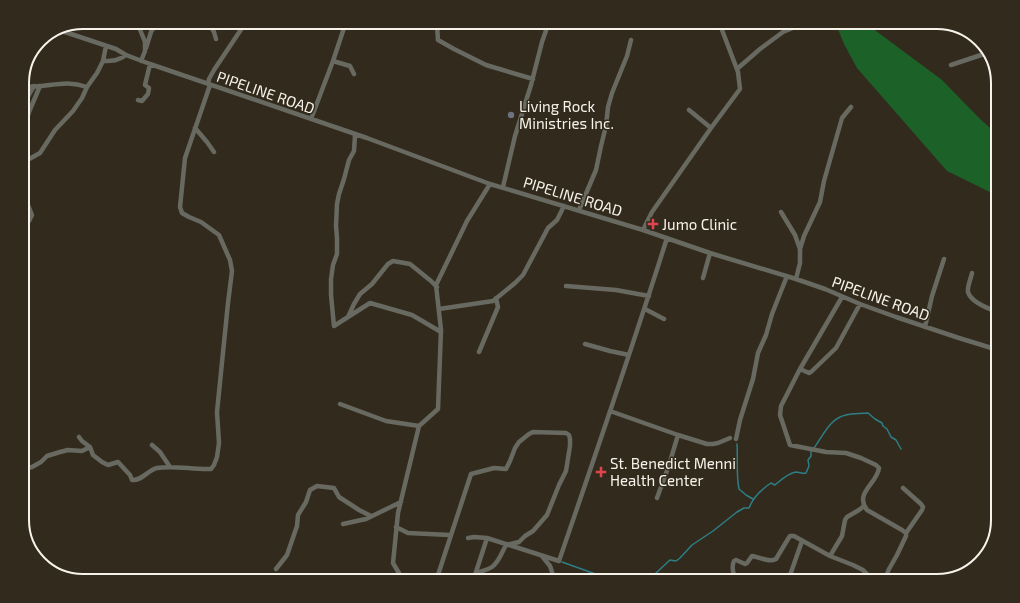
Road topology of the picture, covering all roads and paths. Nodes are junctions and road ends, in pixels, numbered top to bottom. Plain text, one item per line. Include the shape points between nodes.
1 (140, 29) edge
2 (152, 29) edge
3 (212, 29) edge
4 (241, 29) edge
5 (344, 29) edge
6 (438, 29) edge
7 (547, 29) edge
8 (722, 29) edge
9 (790, 29) edge
10 (66, 32) edge
11 (216, 39) dead end
12 (631, 40) dead end
13 (106, 46) junction
14 (145, 50) junction
15 (983, 54) edge
16 (126, 55) junction
17 (141, 60) junction
18 (103, 61) junction
19 (333, 61) junction
20 (150, 64) junction
21 (951, 65) dead end
22 (737, 69) junction
23 (354, 74) dead end
24 (74, 79) dead end
25 (533, 79) junction
26 (70, 83) junction
27 (209, 85) junction
28 (34, 86) junction
29 (40, 86) junction
30 (29, 87) edge
31 (87, 87) junction
32 (29, 95) edge
33 (138, 100) dead end
34 (851, 107) dead end
35 (689, 110) dead end
36 (29, 112) edge
37 (311, 120) junction
38 (195, 128) junction
39 (711, 128) junction
40 (355, 135) junction
41 (214, 152) dead end
42 (29, 159) edge
43 (490, 184) junction
44 (503, 188) junction
45 (564, 206) junction
46 (29, 207) edge
47 (579, 210) junction
48 (781, 212) dead end
49 (29, 221) edge
50 (644, 230) junction
51 (667, 238) junction
52 (800, 249) junction
53 (710, 253) junction
54 (944, 259) dead end
55 (972, 273) dead end
56 (787, 276) junction
57 (703, 278) dead end
58 (440, 279) junction
59 (796, 279) junction
60 (431, 281) junction
61 (566, 286) dead end
62 (436, 287) junction
63 (649, 296) junction
64 (842, 297) junction
65 (496, 298) junction
66 (860, 304) junction
67 (439, 309) junction
68 (645, 309) junction
69 (991, 309) edge
70 (348, 317) junction
71 (664, 319) dead end
72 (925, 327) junction
73 (441, 332) junction
74 (585, 344) dead end
75 (991, 348) edge
76 (479, 352) dead end
77 (628, 354) junction
78 (800, 369) junction
79 (340, 404) dead end
80 (610, 411) junction
81 (419, 426) junction
82 (678, 435) junction
83 (79, 437) dead end
84 (730, 438) dead end
85 (736, 439) dead end
86 (152, 445) dead end
87 (90, 447) junction
88 (170, 467) junction
89 (29, 468) edge
90 (903, 488) dead end
91 (657, 498) dead end
92 (401, 502) junction
93 (864, 506) junction
94 (371, 516) junction
95 (343, 524) dead end
96 (396, 527) junction
97 (906, 533) junction
98 (450, 535) junction
99 (468, 538) dead end
100 (487, 538) junction
101 (802, 541) junction
102 (506, 545) junction
103 (542, 556) junction
104 (830, 556) junction
105 (276, 569) dead end
106 (399, 574) edge
107 (438, 574) edge
108 (475, 574) edge
109 (477, 574) edge
110 (553, 574) edge
111 (734, 574) edge
112 (790, 574) edge
113 (867, 574) edge
114 (887, 574) edge

1 - 14 street
2 - 14 street
3 - 11 street
4 - 27 street via 214,70
5 - 19 street
6 - 25 street via 438,40 454,49 486,65
7 - 25 street
8 - 22 street
9 - 22 street via 760,49
10 - 13 street, PIPELINE ROAD
12 - 47 street via 612,92 596,170
13 - 16 street, PIPELINE ROAD
13 - 18 street
14 - 17 street
15 - 21 street
16 - 17 street, PIPELINE ROAD
16 - 18 street via 114,61
17 - 20 street, PIPELINE ROAD
18 - 31 street
19 - 23 street via 350,66
19 - 37 street
20 - 27 street, PIPELINE ROAD
20 - 33 street via 145,85 149,88 148,94 142,100
22 - 39 street via 740,89
24 - 26 street
25 - 44 street via 515,136
26 - 29 street
26 - 31 street
27 - 37 street, PIPELINE ROAD
27 - 38 street
28 - 29 street
28 - 30 street
28 - 32 street
29 - 36 street
31 - 42 street via 78,104 55,130 40,153
34 - 52 street via 842,118 820,202
35 - 39 street
37 - 40 street, PIPELINE ROAD
38 - 41 street
38 - 88 street via 185,158 180,207 182,213 219,235 232,271 217,412 219,443 214,465 211,469
39 - 50 street via 655,209
40 - 43 street, PIPELINE ROAD
40 - 70 street via 354,151 348,160 339,194 336,226 338,254 331,278 334,326
43 - 44 street, PIPELINE ROAD
43 - 58 street via 467,221
44 - 45 street, PIPELINE ROAD
45 - 47 street, PIPELINE ROAD
45 - 65 street via 557,220 548,228 523,275
46 - 49 street via 32,215
47 - 50 street, PIPELINE ROAD
48 - 52 street
50 - 51 street, PIPELINE ROAD
51 - 53 street, PIPELINE ROAD
51 - 63 street
52 - 59 street
53 - 56 street, PIPELINE ROAD
53 - 57 street
54 - 72 street
55 - 69 street via 969,293 980,304
56 - 59 street, PIPELINE ROAD
56 - 85 street via 758,353
58 - 60 street
58 - 62 street
59 - 64 street, PIPELINE ROAD
60 - 62 street
60 - 70 street via 410,264 393,261 360,294
61 - 63 street via 616,290
62 - 67 street
63 - 68 street
64 - 66 street, PIPELINE ROAD
64 - 78 street
65 - 67 street via 493,301
65 - 76 street via 498,308
66 - 72 street, PIPELINE ROAD
66 - 78 street via 836,348 811,372
67 - 73 street
68 - 71 street
68 - 77 street
70 - 73 street via 370,303 412,315
72 - 75 street, PIPELINE ROAD
73 - 81 street via 438,409
74 - 77 street
77 - 80 street
78 - 93 street via 781,406 780,415 790,445 846,453 876,465 878,472 864,495
79 - 81 street via 386,421
80 - 82 street
80 - 103 street via 559,561
81 - 92 street
82 - 84 street via 713,444
82 - 91 street
83 - 87 street
86 - 88 street
87 - 88 street via 93,455 102,462 108,465 118,462 130,474 132,480 137,480 156,468
87 - 89 street via 82,451 68,450 47,456
90 - 97 street via 923,506
92 - 94 street
92 - 96 street
93 - 97 street via 866,510
93 - 104 street via 847,517 842,536
94 - 95 street
94 - 105 street via 340,497 334,488 317,486 310,490 298,515 287,555
96 - 98 street via 408,533
96 - 106 street via 393,563
97 - 114 street
98 - 102 street via 471,474 494,468 506,469 519,442 533,432 566,433 570,439 566,471 547,515 534,531 519,542
98 - 107 street
99 - 100 street
100 - 102 street
100 - 108 street
101 - 104 street
101 - 111 street via 790,536 774,561 752,556 745,564 736,560 732,569
101 - 112 street
102 - 103 street
102 - 109 street via 493,567
103 - 110 street
104 - 113 street

